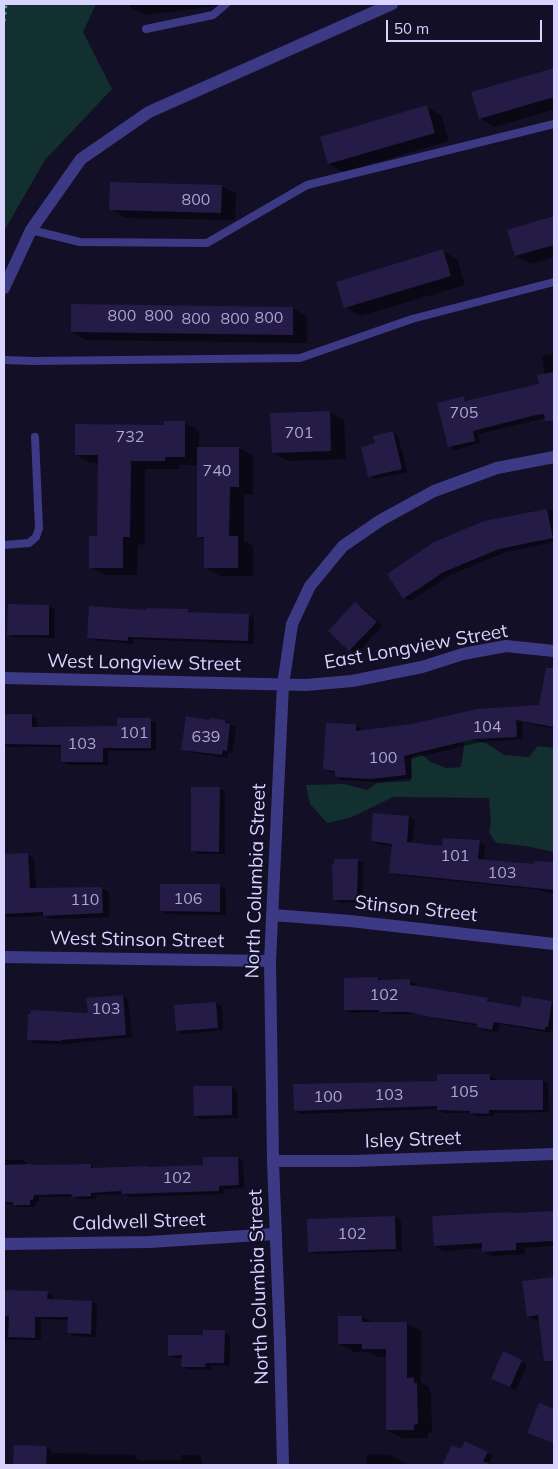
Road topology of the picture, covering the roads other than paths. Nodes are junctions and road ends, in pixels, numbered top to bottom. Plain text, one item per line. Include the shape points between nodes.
1 (226, 4) edge
2 (392, 4) edge
3 (146, 29) dead end
4 (554, 124) edge
5 (31, 230) junction
6 (554, 282) edge
7 (4, 288) edge
8 (4, 360) edge
9 (35, 437) dead end
10 (554, 457) edge
11 (4, 545) edge
12 (554, 651) edge
13 (4, 678) edge
14 (283, 685) junction
15 (272, 915) junction
16 (554, 944) edge
17 (4, 958) edge
18 (270, 961) junction
19 (554, 1154) edge
20 (273, 1161) junction
21 (276, 1234) junction
22 (4, 1244) edge
23 (283, 1465) edge

1 - 3 lane via 213,15
2 - 5 street via 149,112 81,159
4 - 5 lane via 307,185 207,243 80,242
5 - 7 street
6 - 8 lane via 412,319 300,358
9 - 11 lane via 39,528 29,543
10 - 14 street, North Columbia Street via 497,468 434,491 381,520 343,546 310,586 292,624
12 - 14 street, East Longview Street via 506,646 352,681
13 - 14 street, West Longview Street
14 - 15 street, North Columbia Street
15 - 16 street, Stinson Street
15 - 18 street, North Columbia Street
17 - 18 street, West Stinson Street
18 - 20 street, North Columbia Street
19 - 20 street, Isley Street
20 - 21 street, North Columbia Street
21 - 22 street, Caldwell Street via 149,1242
21 - 23 street, North Columbia Street

